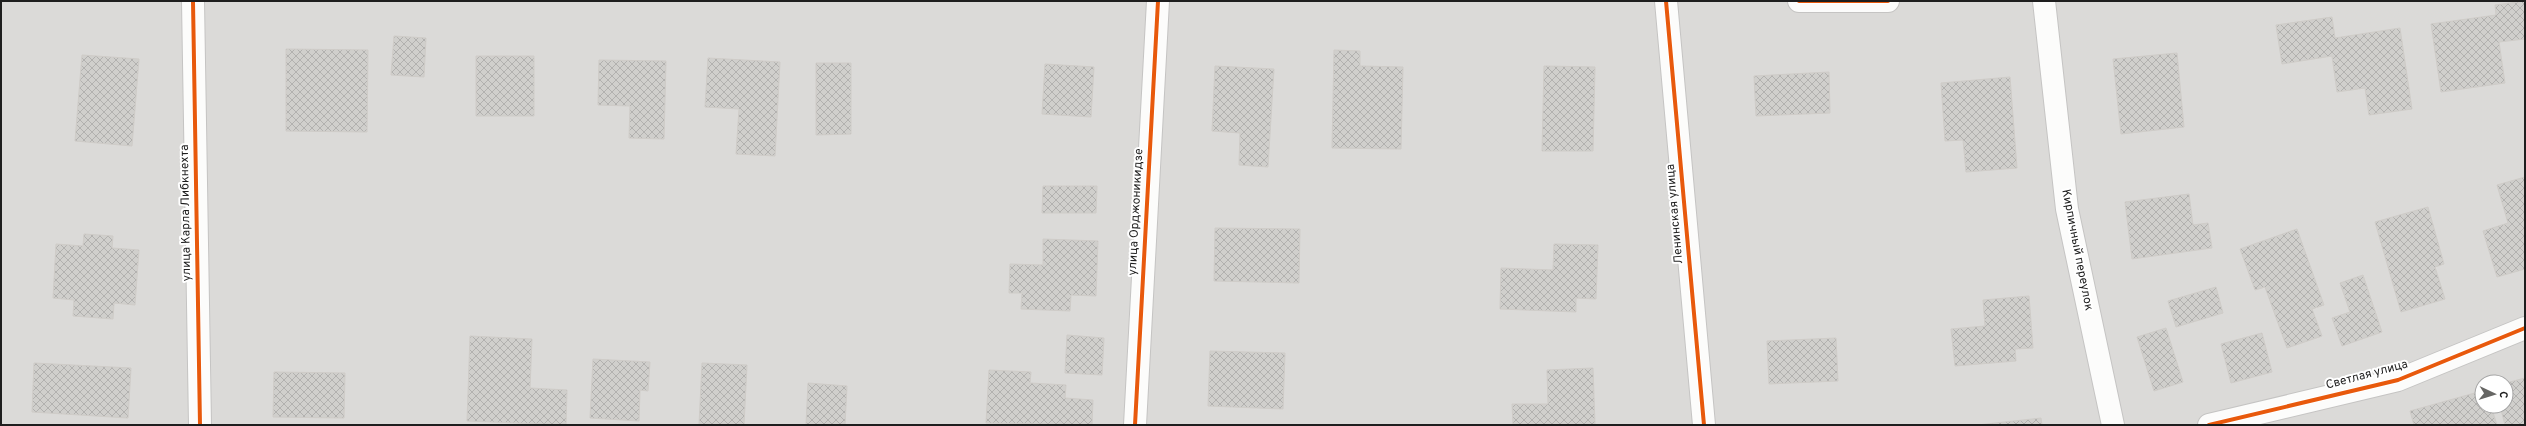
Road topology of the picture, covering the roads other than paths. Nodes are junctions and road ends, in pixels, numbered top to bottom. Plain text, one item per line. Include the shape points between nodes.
1 (193, 1) edge
2 (1158, 1) edge
3 (1666, 1) edge
4 (1799, 1) edge
5 (1888, 1) edge
6 (2044, 1) edge
7 (2525, 328) edge
8 (200, 425) edge
9 (1135, 425) edge
10 (1704, 425) edge
11 (2113, 425) edge
12 (2209, 425) edge

1 - 8 street, улица Карла Либкнехта
2 - 9 street, улица Орджоникидзе
3 - 10 street, Ленинская улица
4 - 5 street
6 - 11 street, Кирпичный переулок via 2067,209
7 - 12 street, Светлая улица via 2398,380

